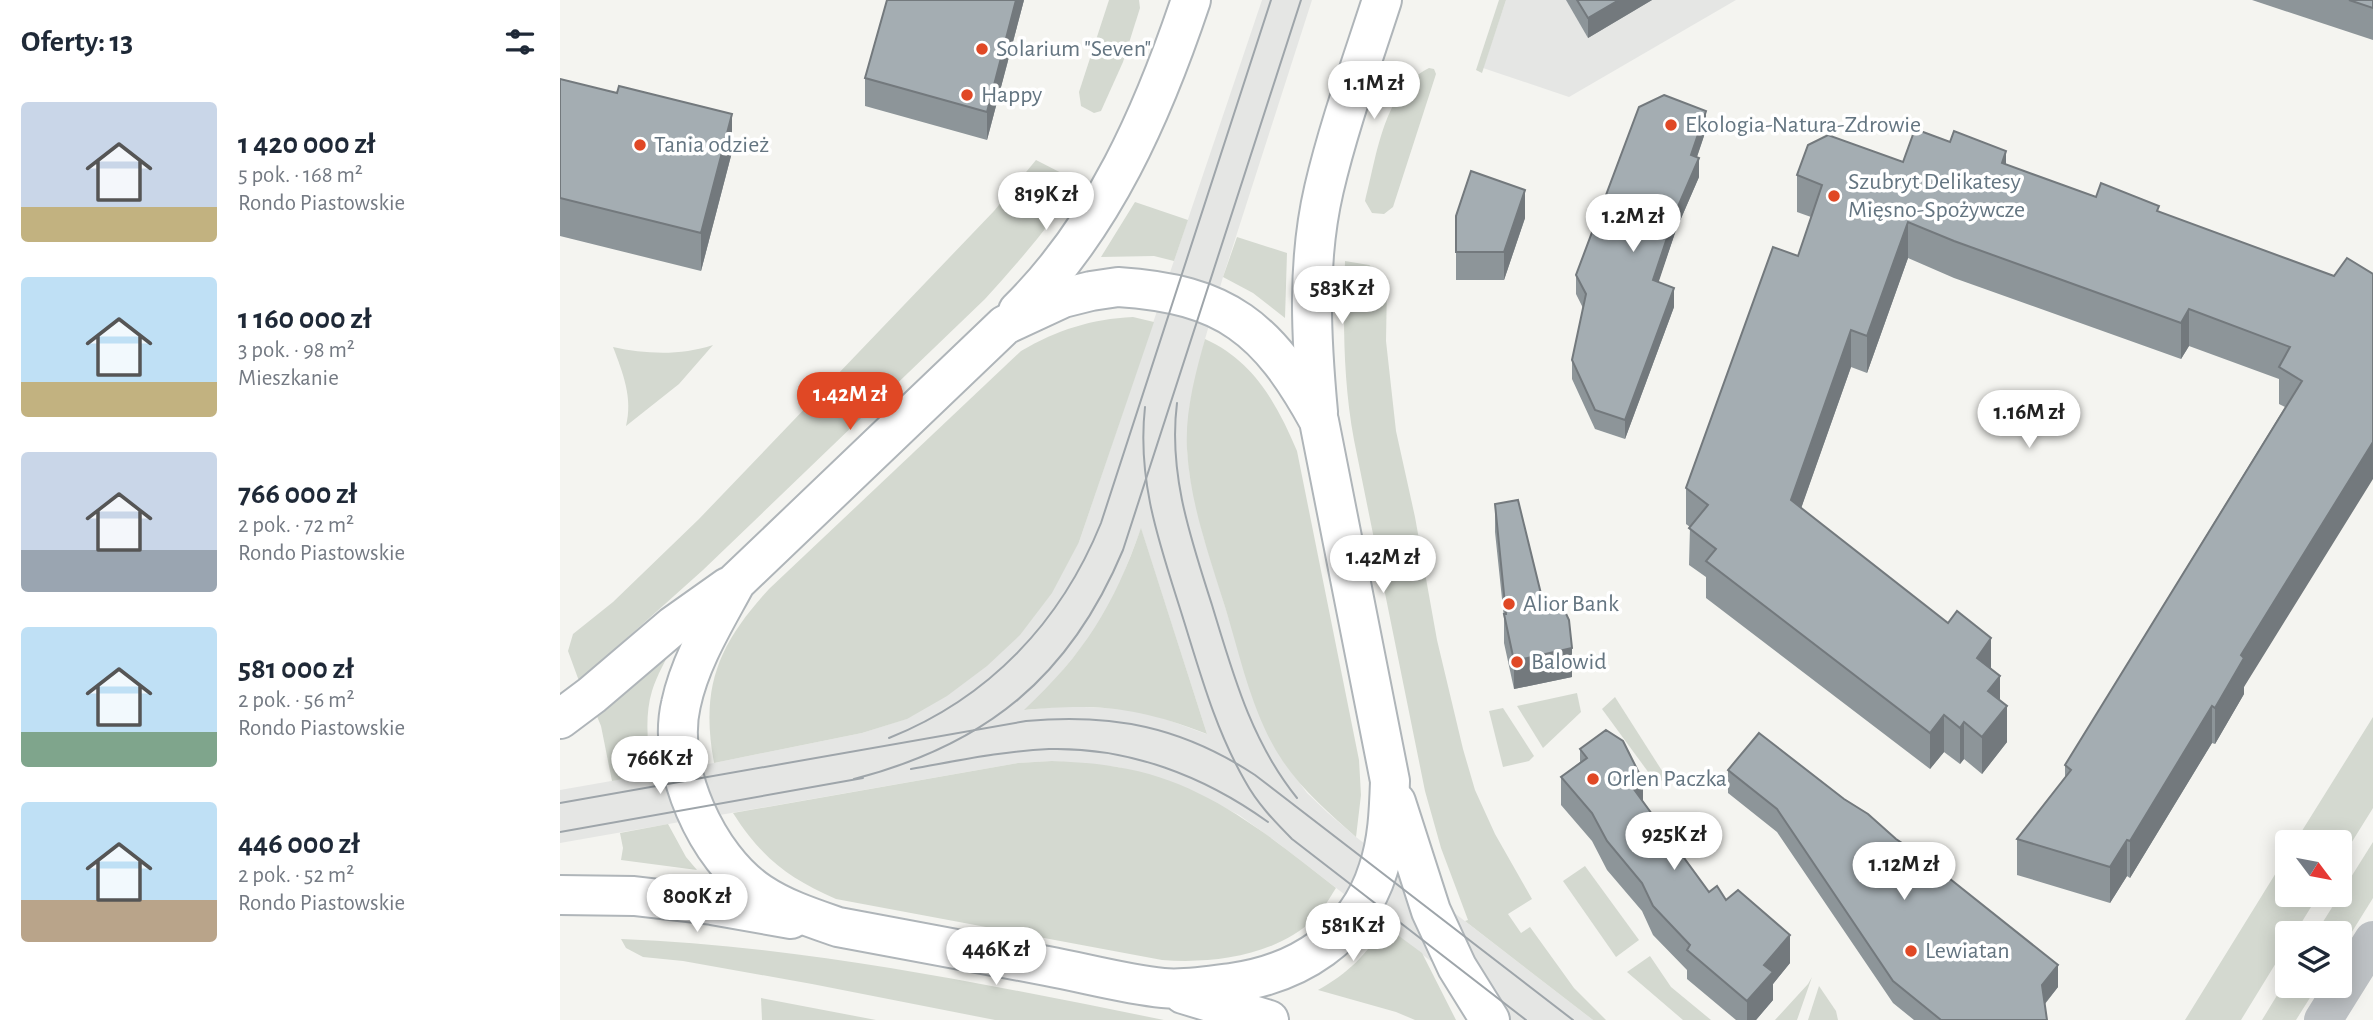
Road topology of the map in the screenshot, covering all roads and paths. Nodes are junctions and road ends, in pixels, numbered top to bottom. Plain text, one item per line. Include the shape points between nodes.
1 (1191, 0) edge
2 (1382, 0) edge
3 (1004, 325) junction
4 (1319, 421) junction
5 (736, 582) junction
6 (560, 719) edge
7 (1390, 780) junction
8 (560, 895) edge
9 (838, 927) junction
10 (2373, 940) edge
11 (1164, 988) junction
12 (1269, 1020) edge
13 (1490, 1020) edge
14 (2323, 1020) edge

1 - 3 street via 1152,104 1110,191 1053,274
2 - 4 street via 1337,138 1317,230 1311,321
3 - 4 street via 1091,290 1118,287 1177,293 1223,312 1255,332 1288,369
3 - 5 street
4 - 7 street
5 - 6 street via 673,626
5 - 9 street via 709,631 680,707 678,733 686,781 709,837 737,873 759,893
7 - 11 street via 1378,871 1367,898 1340,935 1317,953 1271,974 1209,986
7 - 13 street via 1431,911 1457,967
8 - 9 street via 645,897
9 - 11 street
10 - 14 street
11 - 12 street

